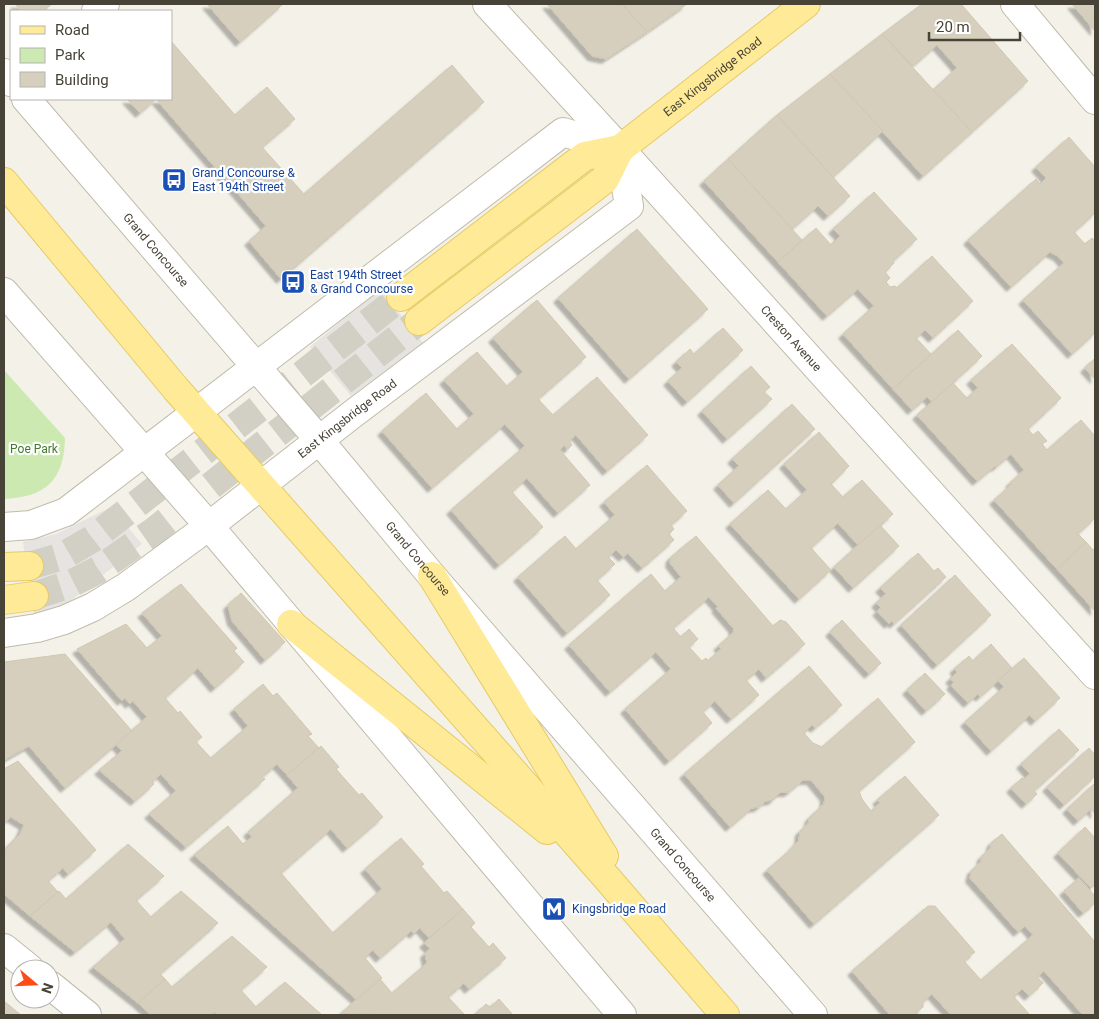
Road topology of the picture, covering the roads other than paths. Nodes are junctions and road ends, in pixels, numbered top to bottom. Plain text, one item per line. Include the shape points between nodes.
1 (487, 4) edge
2 (806, 4) edge
3 (1015, 4) edge
4 (27, 100) edge
5 (1095, 100) edge
6 (620, 148) junction
7 (4, 182) edge
8 (4, 292) edge
9 (401, 297) tunnel mouth
10 (419, 321) tunnel mouth
11 (255, 366) junction
12 (196, 412) junction
13 (319, 440) junction
14 (144, 452) junction
15 (261, 486) junction
16 (209, 526) junction
17 (4, 527) edge
18 (432, 576) junction
19 (34, 596) tunnel mouth
20 (4, 600) edge
21 (291, 624) junction
22 (4, 633) edge
23 (1095, 675) edge
24 (606, 877) junction
25 (646, 923) junction
26 (4, 948) edge
27 (18, 959) edge
28 (60, 993) edge
29 (87, 1015) edge
30 (622, 1015) edge
31 (725, 1015) edge
32 (813, 1015) edge

1 - 6 street, Creston Avenue
2 - 6 main road, East Kingsbridge Road
3 - 5 street
4 - 11 street, Grand Concourse
6 - 9 main road, East Kingsbridge Road via 585,156
6 - 10 main road, East Kingsbridge Road via 605,179
6 - 11 street via 563,132
6 - 13 street, East Kingsbridge Road via 629,206
6 - 23 street, Creston Avenue
7 - 12 main road
8 - 14 street
11 - 12 street
11 - 13 street, Grand Concourse
12 - 14 street
12 - 15 main road
13 - 15 street, East Kingsbridge Road
13 - 18 street, Grand Concourse
14 - 16 street
14 - 17 street via 66,512 31,525
15 - 16 street, East Kingsbridge Road
15 - 24 main road
16 - 21 street
16 - 22 street, East Kingsbridge Road via 93,607 64,620
18 - 25 main road
18 - 32 street, Grand Concourse
19 - 20 main road
21 - 24 main road
21 - 30 street
24 - 25 main road
25 - 31 main road
26 - 27 street
28 - 29 street

